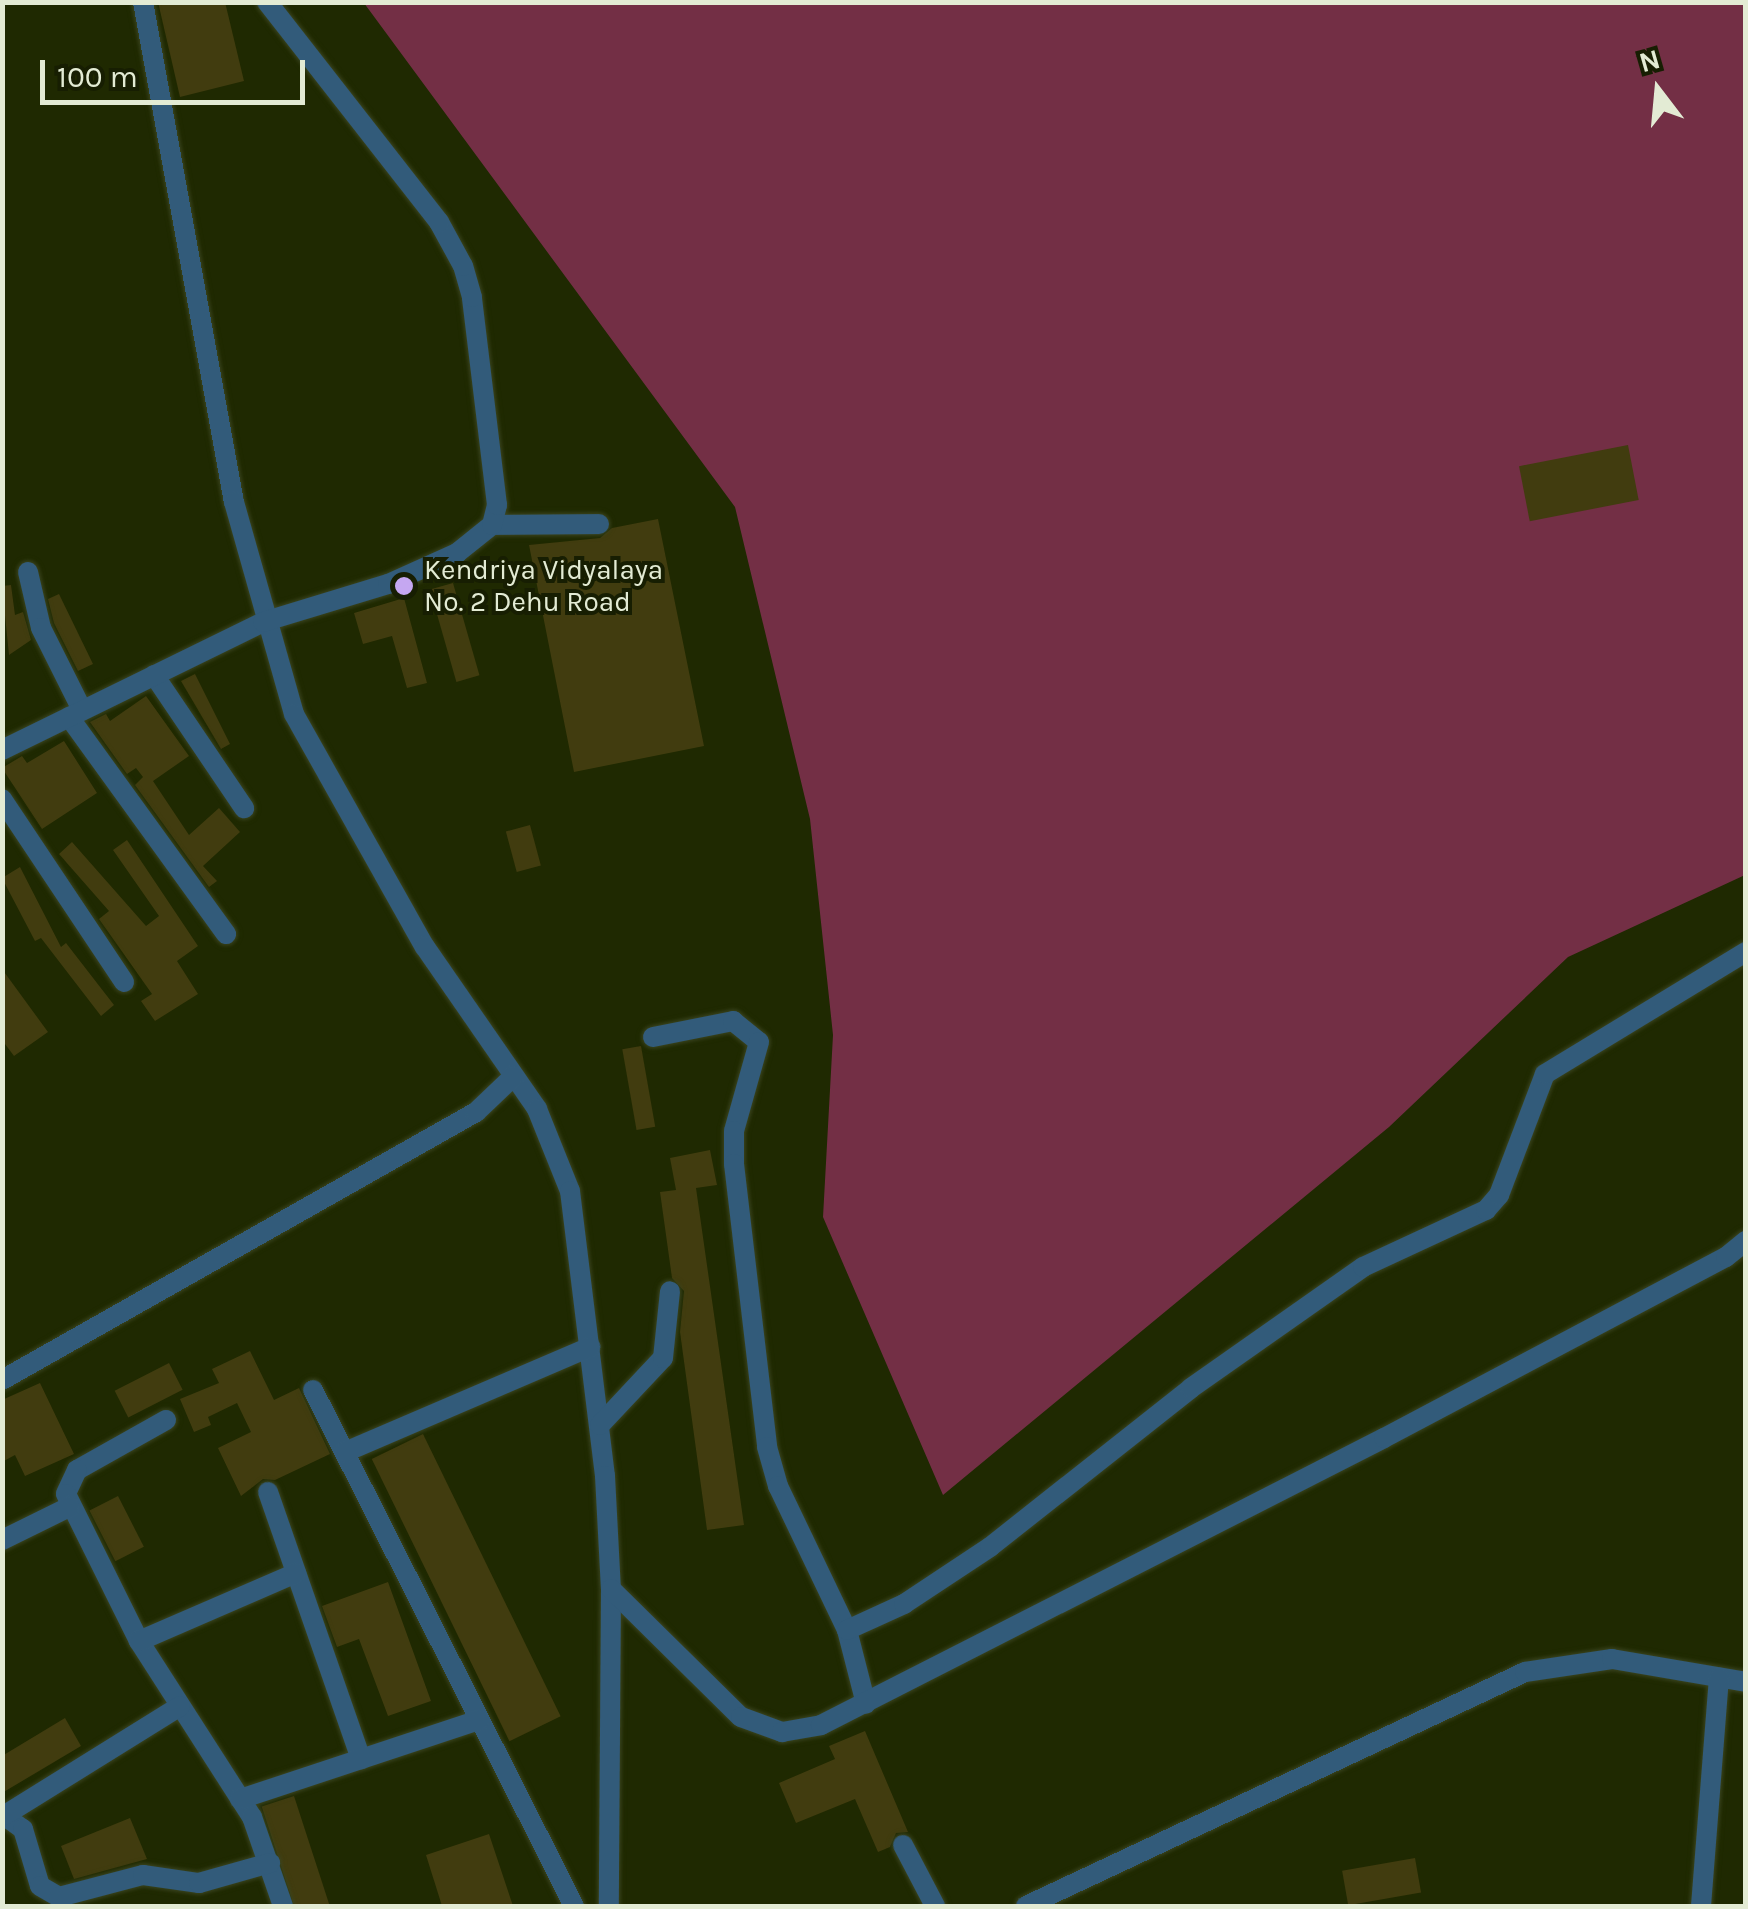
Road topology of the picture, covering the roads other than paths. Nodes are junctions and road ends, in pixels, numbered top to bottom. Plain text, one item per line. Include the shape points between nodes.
1 (143, 2) edge
2 (267, 2) edge
3 (599, 524) dead end
4 (492, 525) junction
5 (28, 572) dead end
6 (263, 622) junction
7 (154, 675) junction
8 (76, 714) junction
9 (2, 750) edge
10 (2, 799) edge
11 (244, 808) dead end
12 (226, 934) dead end
13 (1746, 952) edge
14 (124, 982) dead end
15 (653, 1037) dead end
16 (514, 1076) junction
17 (1746, 1241) edge
18 (670, 1292) dead end
19 (590, 1347) junction
20 (2, 1380) edge
21 (313, 1390) dead end
22 (166, 1420) dead end
23 (600, 1425) junction
24 (345, 1452) junction
25 (268, 1492) dead end
26 (69, 1507) junction
27 (2, 1540) edge
28 (296, 1573) junction
29 (611, 1589) junction
30 (847, 1630) junction
31 (139, 1641) junction
32 (1719, 1678) junction
33 (1746, 1682) edge
34 (866, 1704) junction
35 (180, 1706) junction
36 (479, 1720) junction
37 (361, 1759) junction
38 (240, 1799) junction
39 (4, 1814) edge
40 (903, 1845) dead end
41 (270, 1863) junction
42 (284, 1906) edge
43 (574, 1906) edge
44 (609, 1906) edge
45 (934, 1906) edge
46 (1026, 1906) edge
47 (1702, 1906) edge

1 - 6 lane via 234,502
2 - 4 lane via 420,196 463,266 497,505
3 - 4 lane
4 - 6 lane via 457,553 388,584
5 - 8 lane via 41,628
6 - 7 lane
6 - 16 lane via 304,737 364,846
7 - 8 lane
7 - 11 lane
8 - 9 lane
8 - 12 lane
10 - 14 lane
13 - 30 lane via 1544,1074 1499,1195 1486,1210 1363,1267 1191,1388 977,1556 904,1604
15 - 30 lane via 733,1020 759,1042 734,1131 734,1164 767,1447 778,1486
16 - 19 lane via 550,1135 570,1191
16 - 20 lane via 476,1112
17 - 34 lane via 1726,1258 1384,1438
18 - 23 lane via 663,1358
19 - 23 lane
19 - 24 lane
21 - 24 lane
22 - 26 lane via 77,1470 67,1481
23 - 29 lane
24 - 36 lane
25 - 28 lane
26 - 27 lane
26 - 31 lane
28 - 31 lane
28 - 37 lane
29 - 34 lane via 706,1689 761,1727 799,1731
29 - 44 lane
30 - 34 lane
31 - 35 lane
32 - 33 lane
32 - 46 lane via 1612,1659 1525,1672
32 - 47 lane
35 - 38 lane
35 - 39 lane
36 - 37 lane
36 - 43 lane
37 - 38 lane
38 - 41 lane
39 - 41 lane via 23,1829 40,1886 59,1897 144,1875 200,1883
40 - 45 lane
41 - 42 lane

